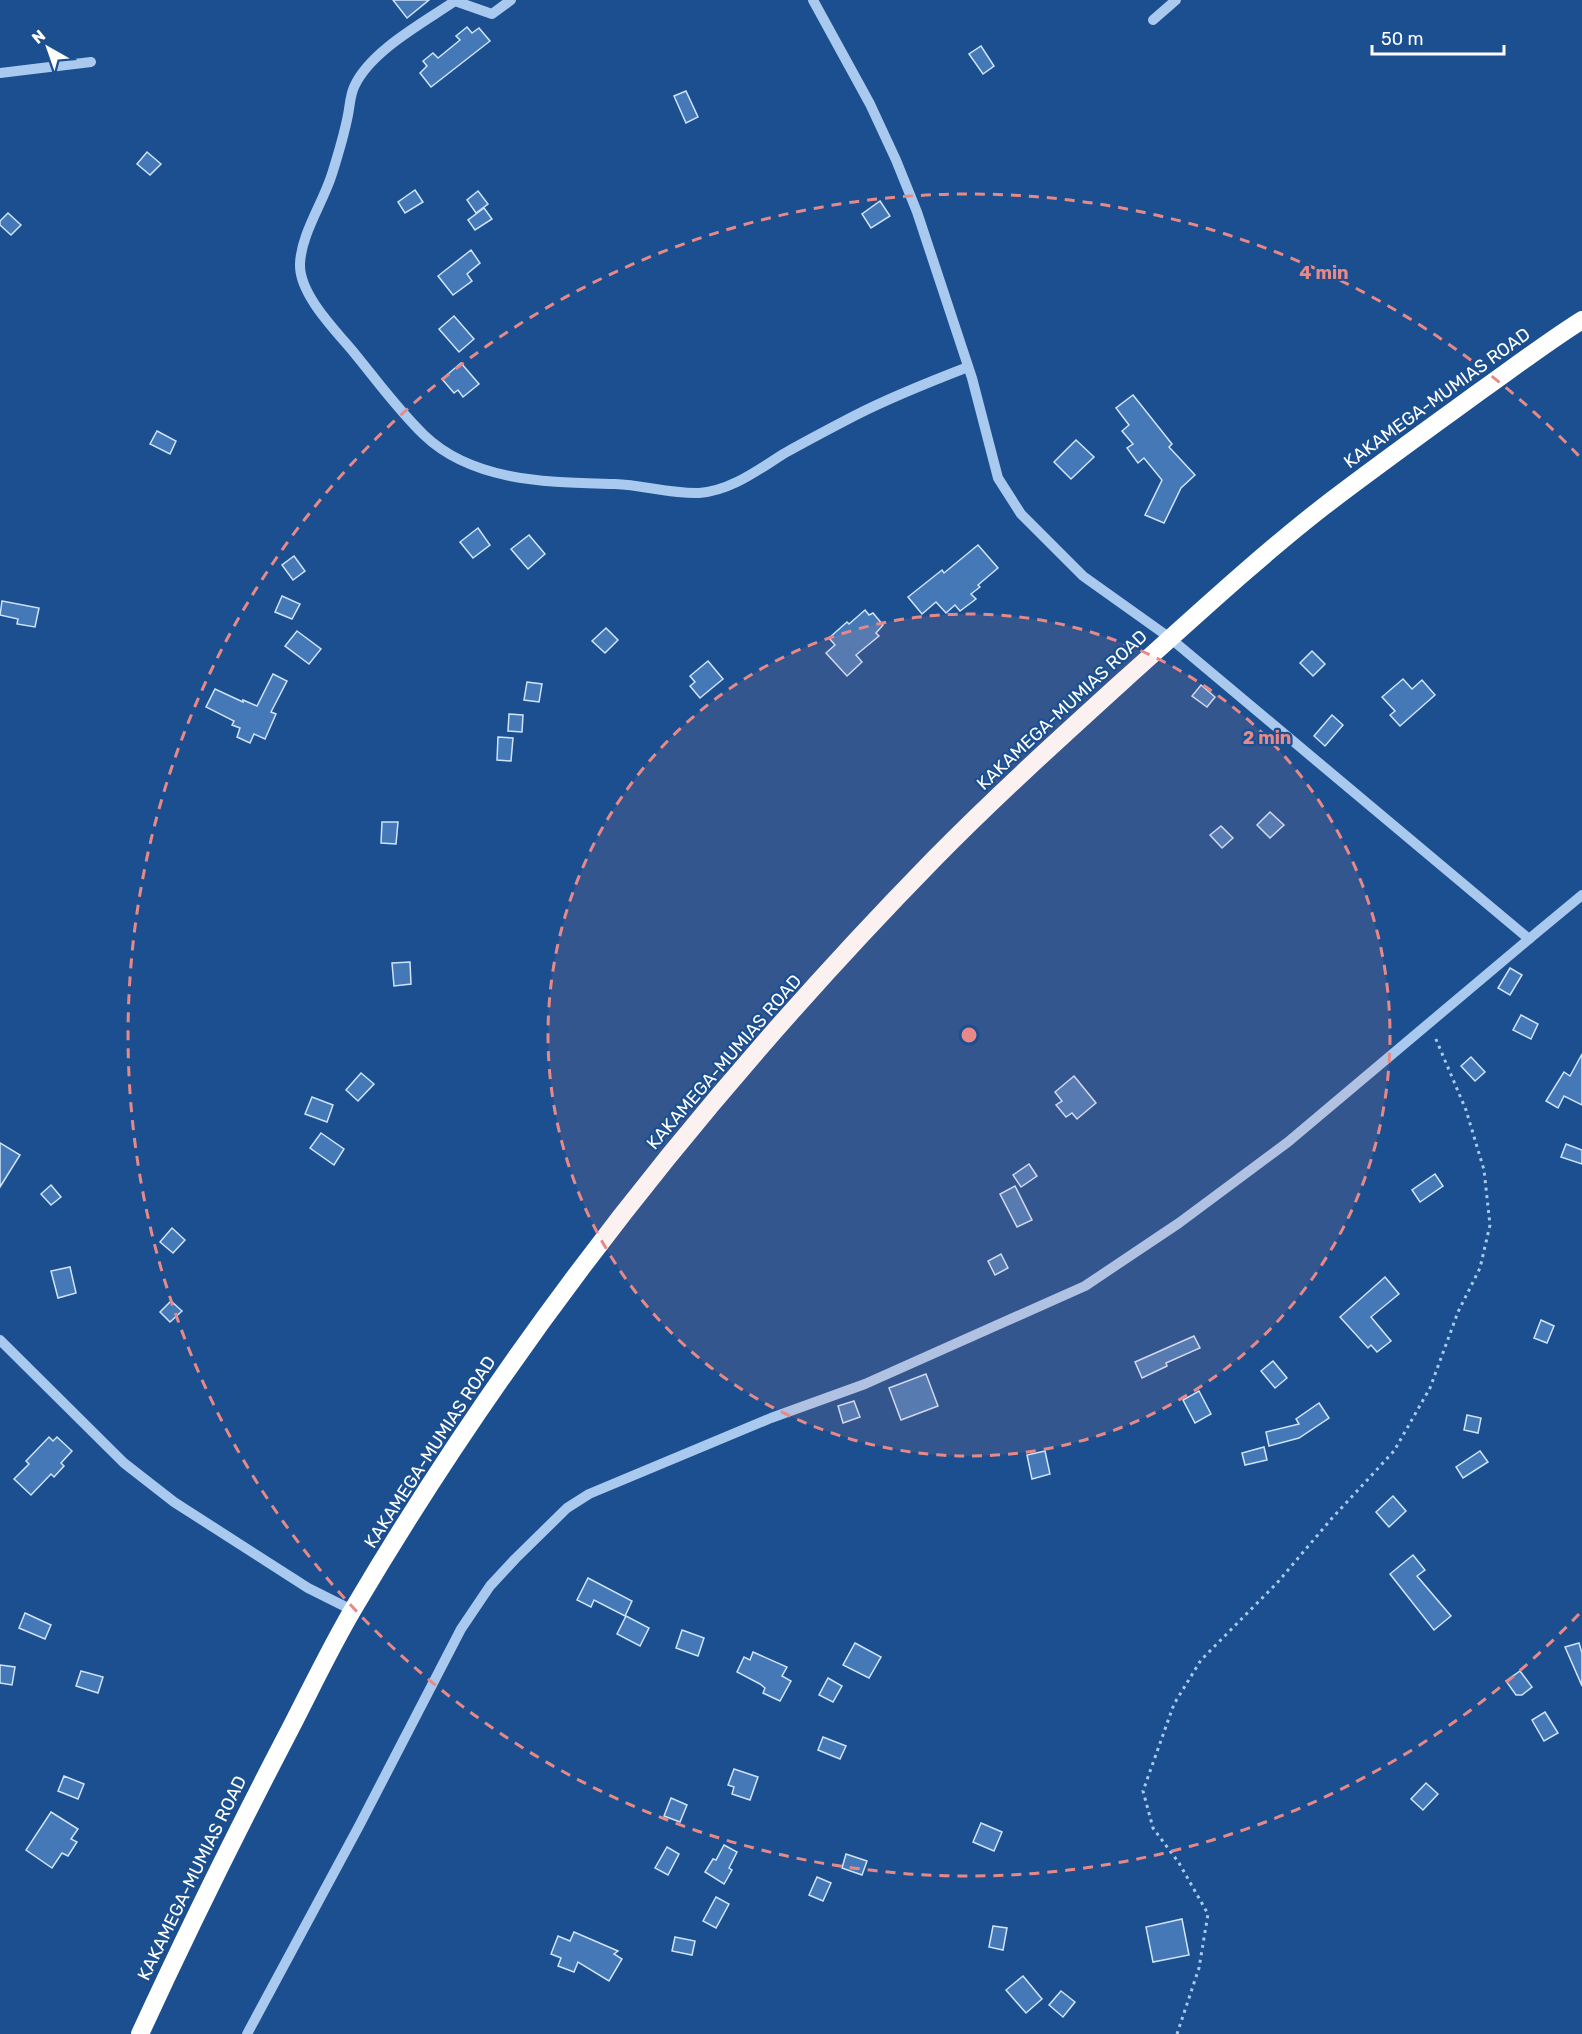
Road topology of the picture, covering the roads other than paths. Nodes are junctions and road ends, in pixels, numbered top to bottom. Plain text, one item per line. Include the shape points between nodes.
1 (511, 0) edge
2 (813, 0) edge
3 (1176, 0) edge
4 (1153, 20) dead end
5 (91, 62) dead end
6 (0, 73) edge
7 (1582, 320) edge
8 (968, 366) junction
9 (1170, 638) junction
10 (1582, 895) edge
11 (1529, 939) junction
12 (0, 1340) edge
13 (352, 1610) junction
14 (140, 2034) edge
15 (247, 2034) edge

1 - 8 street via 492,14 455,1 381,54 360,76 350,96 325,195 302,251 302,278 311,297 424,435 452,454 499,474 699,493 744,478 880,403
2 - 8 street via 896,159
3 - 4 street
5 - 6 street
7 - 9 highway, KAKAMEGA-MUMIAS ROAD via 1322,508
8 - 9 street via 998,478 1021,514 1083,576
9 - 11 street
9 - 13 highway, KAKAMEGA-MUMIAS ROAD via 935,858 766,1041 680,1144 529,1339
10 - 11 street
11 - 15 street via 1288,1142 1179,1223 1085,1286 865,1384 771,1418 590,1494 567,1508 490,1586 461,1629
12 - 13 street via 124,1463 174,1502 308,1588
13 - 14 highway, KAKAMEGA-MUMIAS ROAD via 261,1785

